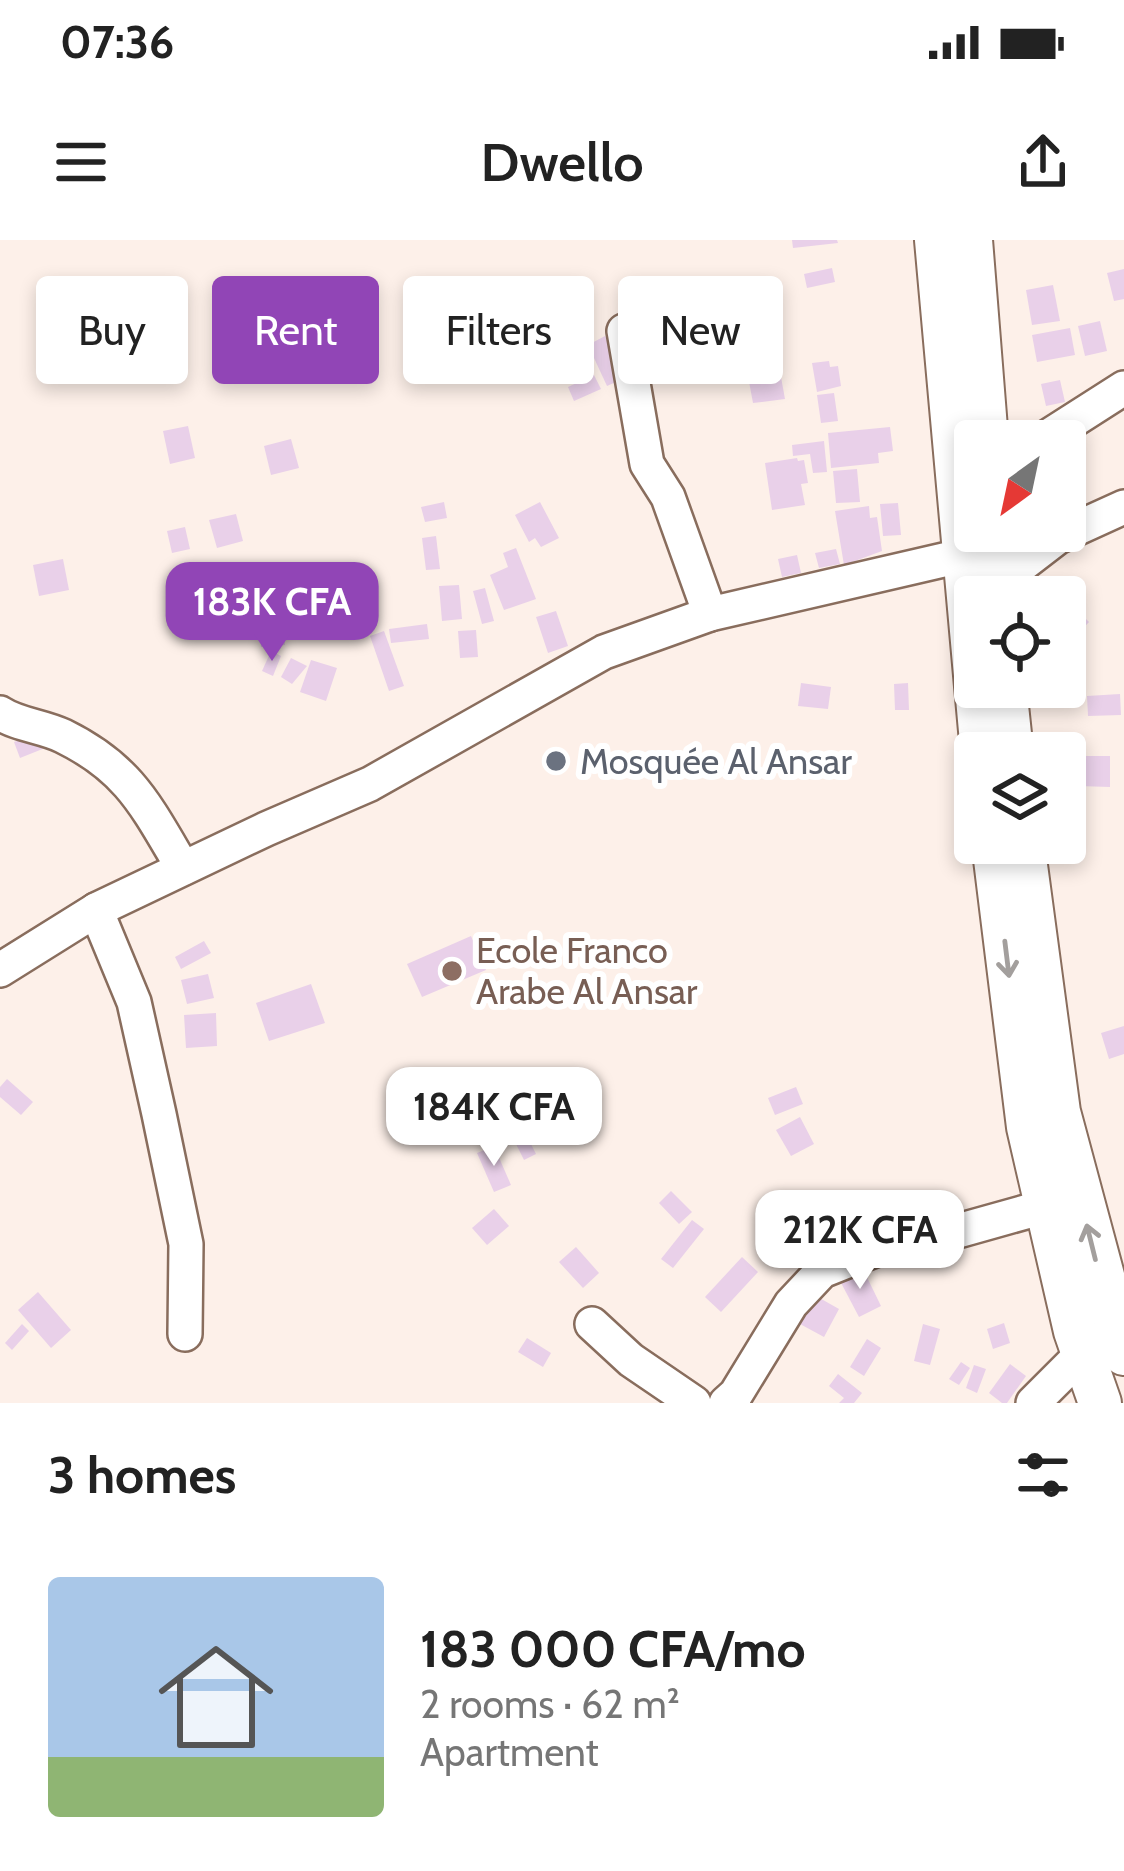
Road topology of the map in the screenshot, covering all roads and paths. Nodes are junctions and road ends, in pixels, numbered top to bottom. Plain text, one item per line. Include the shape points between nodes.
1 (936, 240) edge
2 (970, 240) edge
3 (633, 384) edge
4 (1124, 388) edge
5 (959, 420) edge
6 (985, 420) edge
7 (1074, 420) edge
8 (1124, 507) edge
9 (989, 567) edge
10 (710, 614) junction
11 (0, 713) edge
12 (983, 732) edge
13 (996, 864) edge
14 (1026, 864) edge
15 (183, 868) junction
16 (96, 910) junction
17 (0, 970) edge
18 (1046, 1206) junction
19 (592, 1324) dead end
20 (185, 1334) dead end
21 (1104, 1354) edge
22 (694, 1403) edge
23 (726, 1403) edge
24 (1033, 1403) edge
25 (1100, 1403) edge

1 - 5 main road
2 - 6 main road
3 - 10 street via 647,464 668,497
4 - 7 street
8 - 9 street
9 - 10 street
9 - 12 main road
10 - 15 street via 604,652 370,784
11 - 15 street via 98,753 136,789
13 -> 18 main road via 1028,1127
21 -> 14 main road via 1059,1112
15 - 16 street
16 - 17 street
16 - 20 street via 134,1002 159,1114 186,1244
18 - 21 main road
18 - 23 street via 822,1271
19 - 22 street
21 - 24 street
21 - 25 main road

